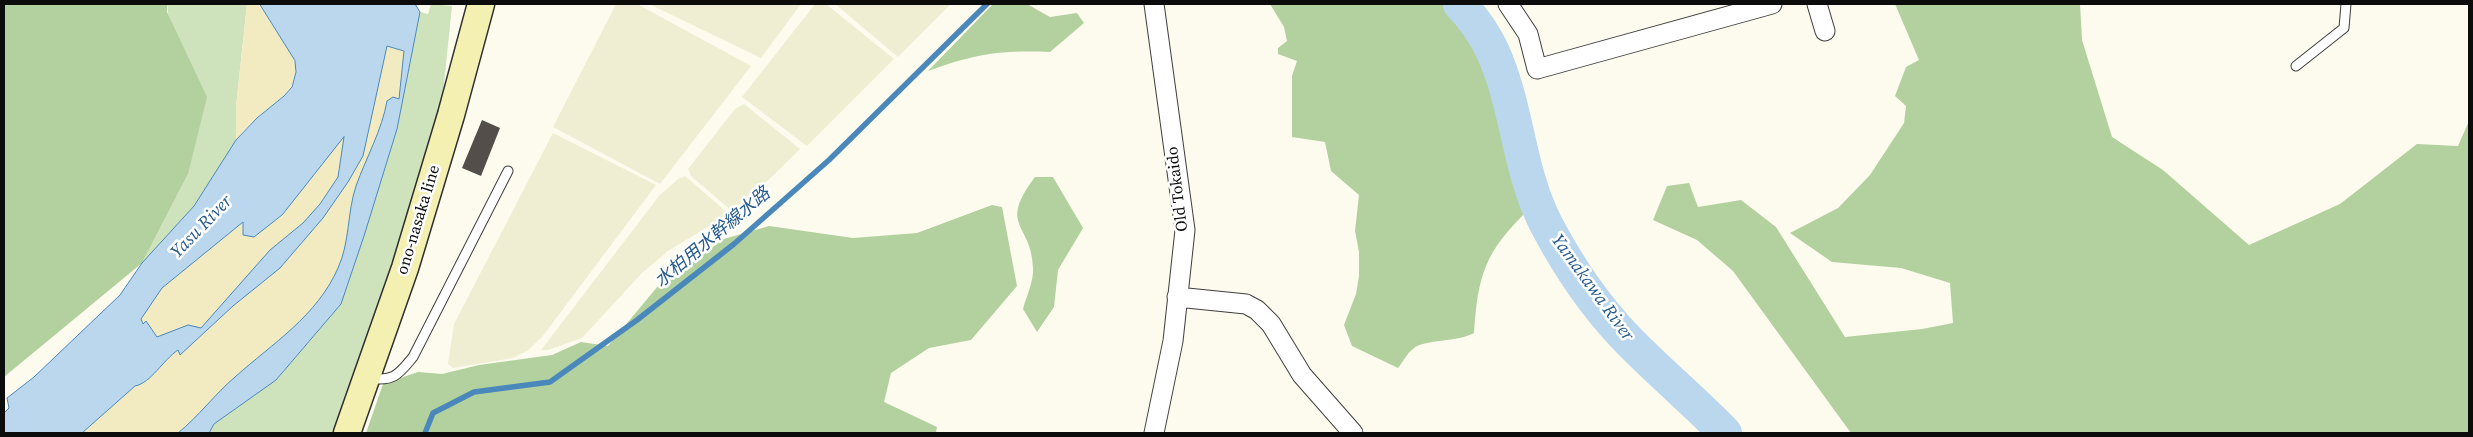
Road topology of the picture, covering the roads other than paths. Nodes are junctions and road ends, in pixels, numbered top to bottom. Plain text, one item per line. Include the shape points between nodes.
1 (481, 4) edge
2 (1154, 4) edge
3 (1508, 4) edge
4 (1772, 4) edge
5 (1817, 4) edge
6 (2346, 4) edge
7 (1825, 32) dead end
8 (2296, 66) dead end
9 (508, 171) dead end
10 (1177, 297) junction
11 (366, 378) junction
12 (347, 433) edge
13 (1154, 433) edge
14 (1353, 433) edge

1 - 11 main road, ono-nasaka line via 405,268
2 - 10 street, Old Tokaido via 1185,230
3 - 4 street via 1528,34 1537,69
5 - 7 street
6 - 8 lane via 2344,28
9 - 11 lane via 413,357 397,376 382,380
10 - 13 street, Old Tokaido via 1173,341
10 - 14 street via 1246,304 1257,310 1270,324 1302,375
11 - 12 main road, ono-nasaka line

